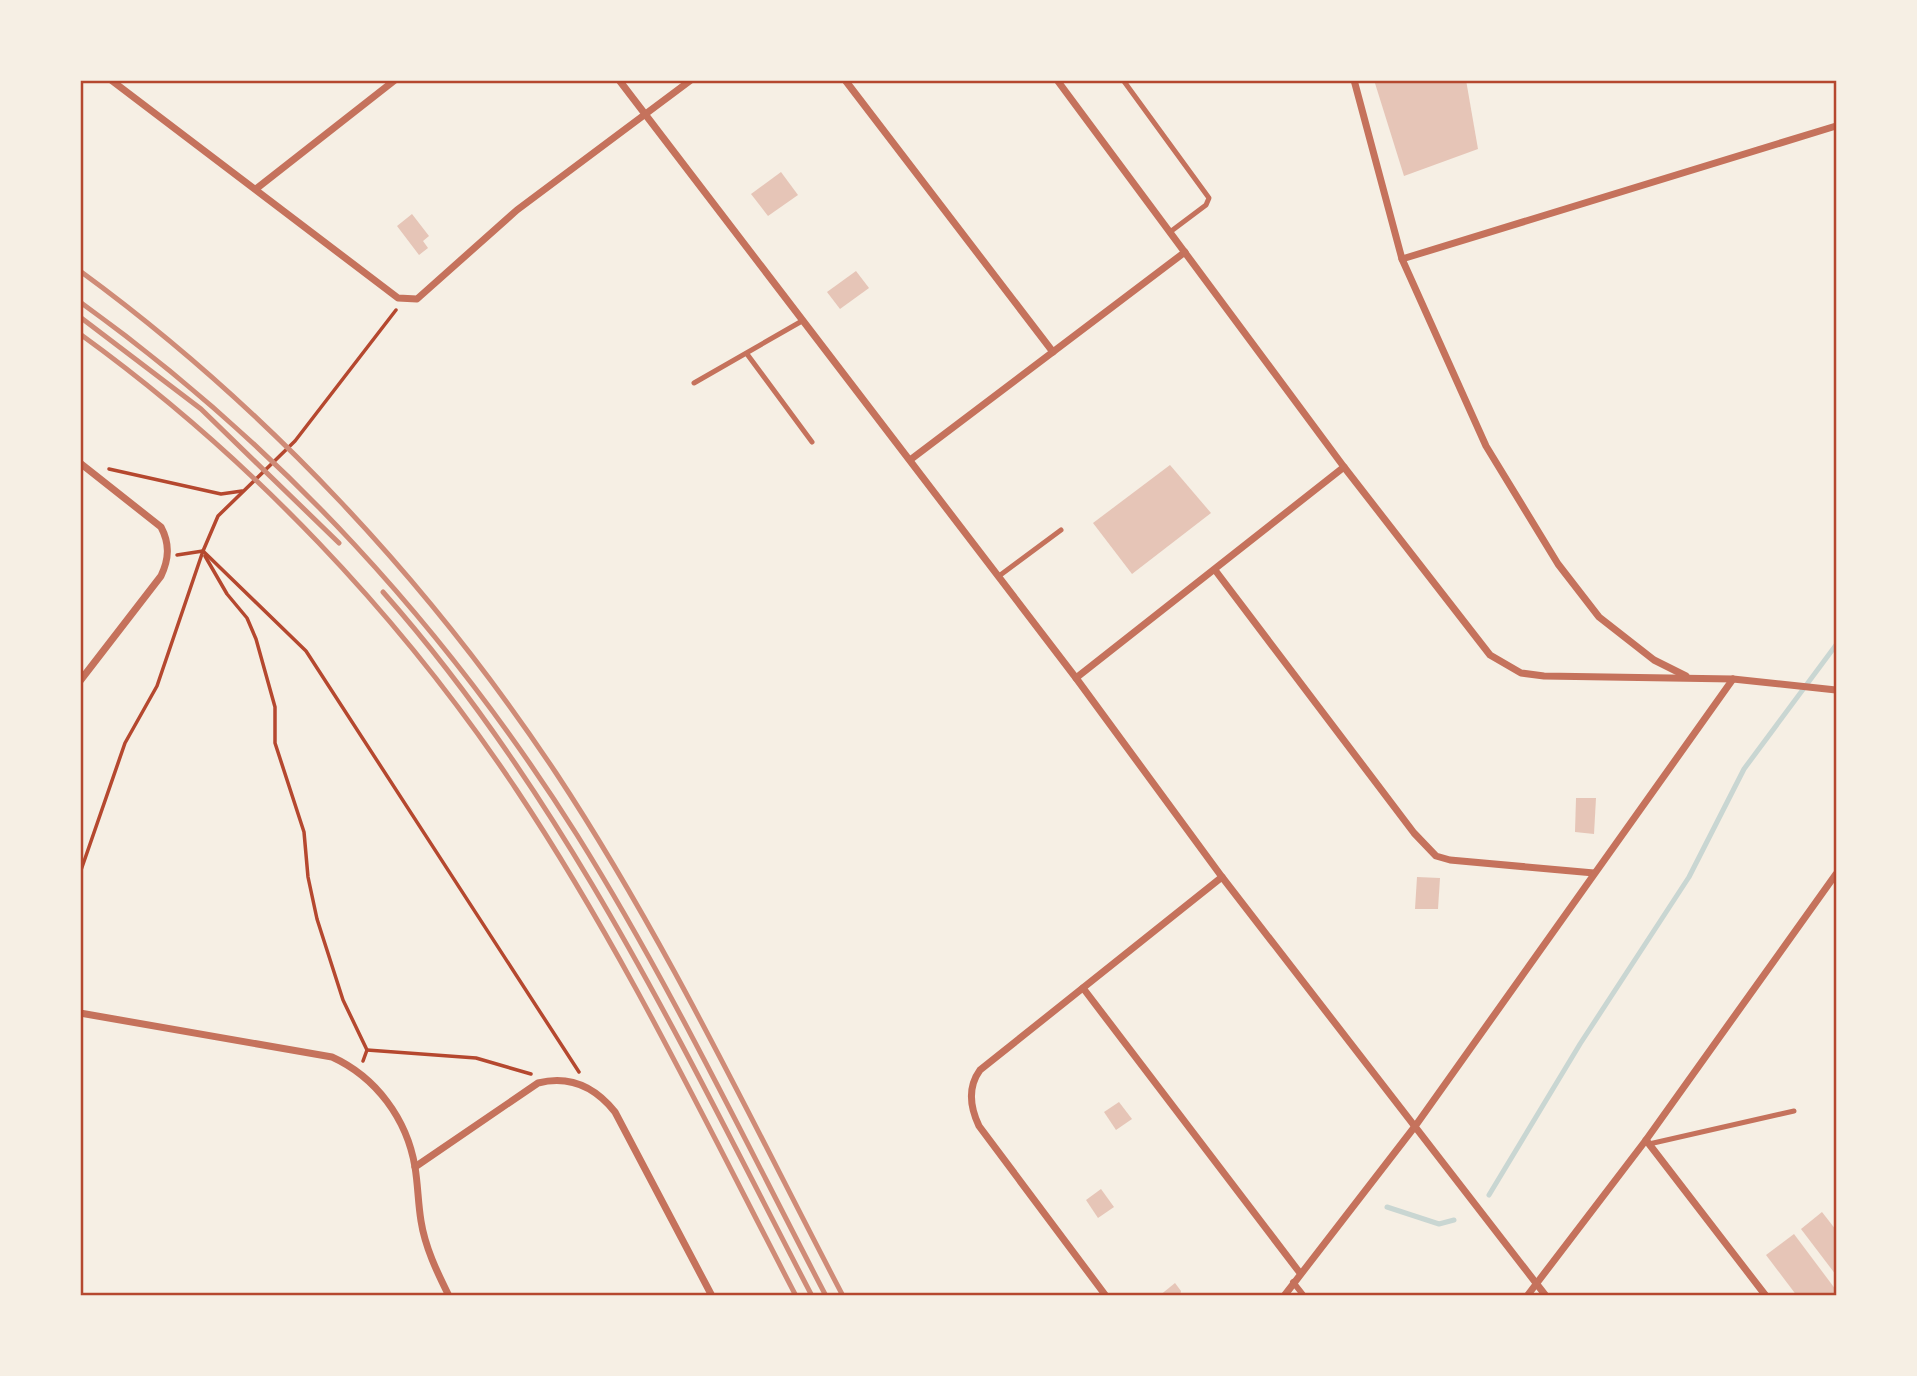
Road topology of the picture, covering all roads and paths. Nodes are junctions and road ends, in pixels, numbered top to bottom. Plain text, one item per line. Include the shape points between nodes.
1 (111, 80) edge
2 (619, 80) edge
3 (691, 80) edge
4 (845, 80) edge
5 (1057, 80) edge
6 (1123, 80) edge
7 (1354, 80) edge
8 (388, 82) edge
9 (645, 115) junction
10 (1836, 126) edge
11 (256, 189) junction
12 (1170, 232) junction
13 (1185, 252) junction
14 (1402, 259) junction
15 (404, 300) junction
16 (802, 321) junction
17 (1054, 352) junction
18 (747, 354) junction
19 (694, 383) dead end
20 (812, 442) dead end
21 (910, 460) junction
22 (80, 463) edge
23 (1344, 467) junction
24 (97, 475) junction
25 (244, 491) junction
26 (1061, 530) dead end
27 (203, 551) junction
28 (168, 556) junction
29 (1214, 570) junction
30 (999, 576) junction
31 (1076, 678) junction
32 (1690, 678) junction
33 (1733, 679) junction
34 (80, 681) edge
35 (1836, 690) edge
36 (80, 873) edge
37 (1594, 873) junction
38 (1836, 874) edge
39 (1222, 877) junction
40 (1083, 988) junction
41 (80, 1013) edge
42 (367, 1050) junction
43 (360, 1072) junction
44 (550, 1080) junction
45 (590, 1088) junction
46 (1794, 1111) dead end
47 (1416, 1125) junction
48 (1647, 1142) junction
49 (415, 1167) junction
50 (1300, 1273) junction
51 (1293, 1282) junction
52 (1537, 1283) junction
53 (449, 1296) edge
54 (712, 1296) edge
55 (1106, 1296) edge
56 (1284, 1296) edge
57 (1304, 1296) edge
58 (1527, 1296) edge
59 (1546, 1296) edge
60 (1766, 1296) edge

1 - 11 street
2 - 9 street
3 - 9 street
4 - 17 street
5 - 12 street
6 - 12 lane via 1209,198
7 - 14 street
8 - 11 street
9 - 15 street via 517,210 417,299
9 - 16 street
10 - 14 street
11 - 15 street
12 - 13 street
13 - 17 street
13 - 23 street
14 - 32 street via 1486,446 1558,564 1615,632
15 - 25 path via 302,430
16 - 18 lane
16 - 21 street
17 - 21 street
18 - 19 lane
18 - 20 lane
21 - 30 street
22 - 24 street
23 - 29 street
23 - 32 street via 1468,630 1502,664 1544,676
24 - 25 path via 109,469 221,494
24 - 28 street via 161,527
25 - 27 path via 218,516
26 - 30 lane
27 - 28 path
27 - 36 path via 157,686 125,743
27 - 42 path via 256,639 275,707 275,743 304,832 317,919 343,1000
27 - 45 path via 306,651
28 - 34 street via 161,576
29 - 31 street
29 - 37 street via 1436,856
30 - 31 street
31 - 39 street
32 - 33 street
33 - 35 street
33 - 37 street
37 - 47 street
38 - 48 street
39 - 40 street
39 - 47 street
40 - 50 street
40 - 55 street via 980,1070 970,1089 971,1105 979,1126
41 - 43 street via 332,1057
42 - 43 path
42 - 44 path via 476,1058
43 - 49 street via 403,1127
44 - 45 street via 569,1080
44 - 49 street via 525,1089
45 - 54 street via 615,1112
46 - 48 lane
47 - 50 street
47 - 52 street
48 - 52 street
48 - 60 street
49 - 53 street via 429,1253
50 - 51 street
51 - 56 street
51 - 57 street
52 - 58 street
52 - 59 street

